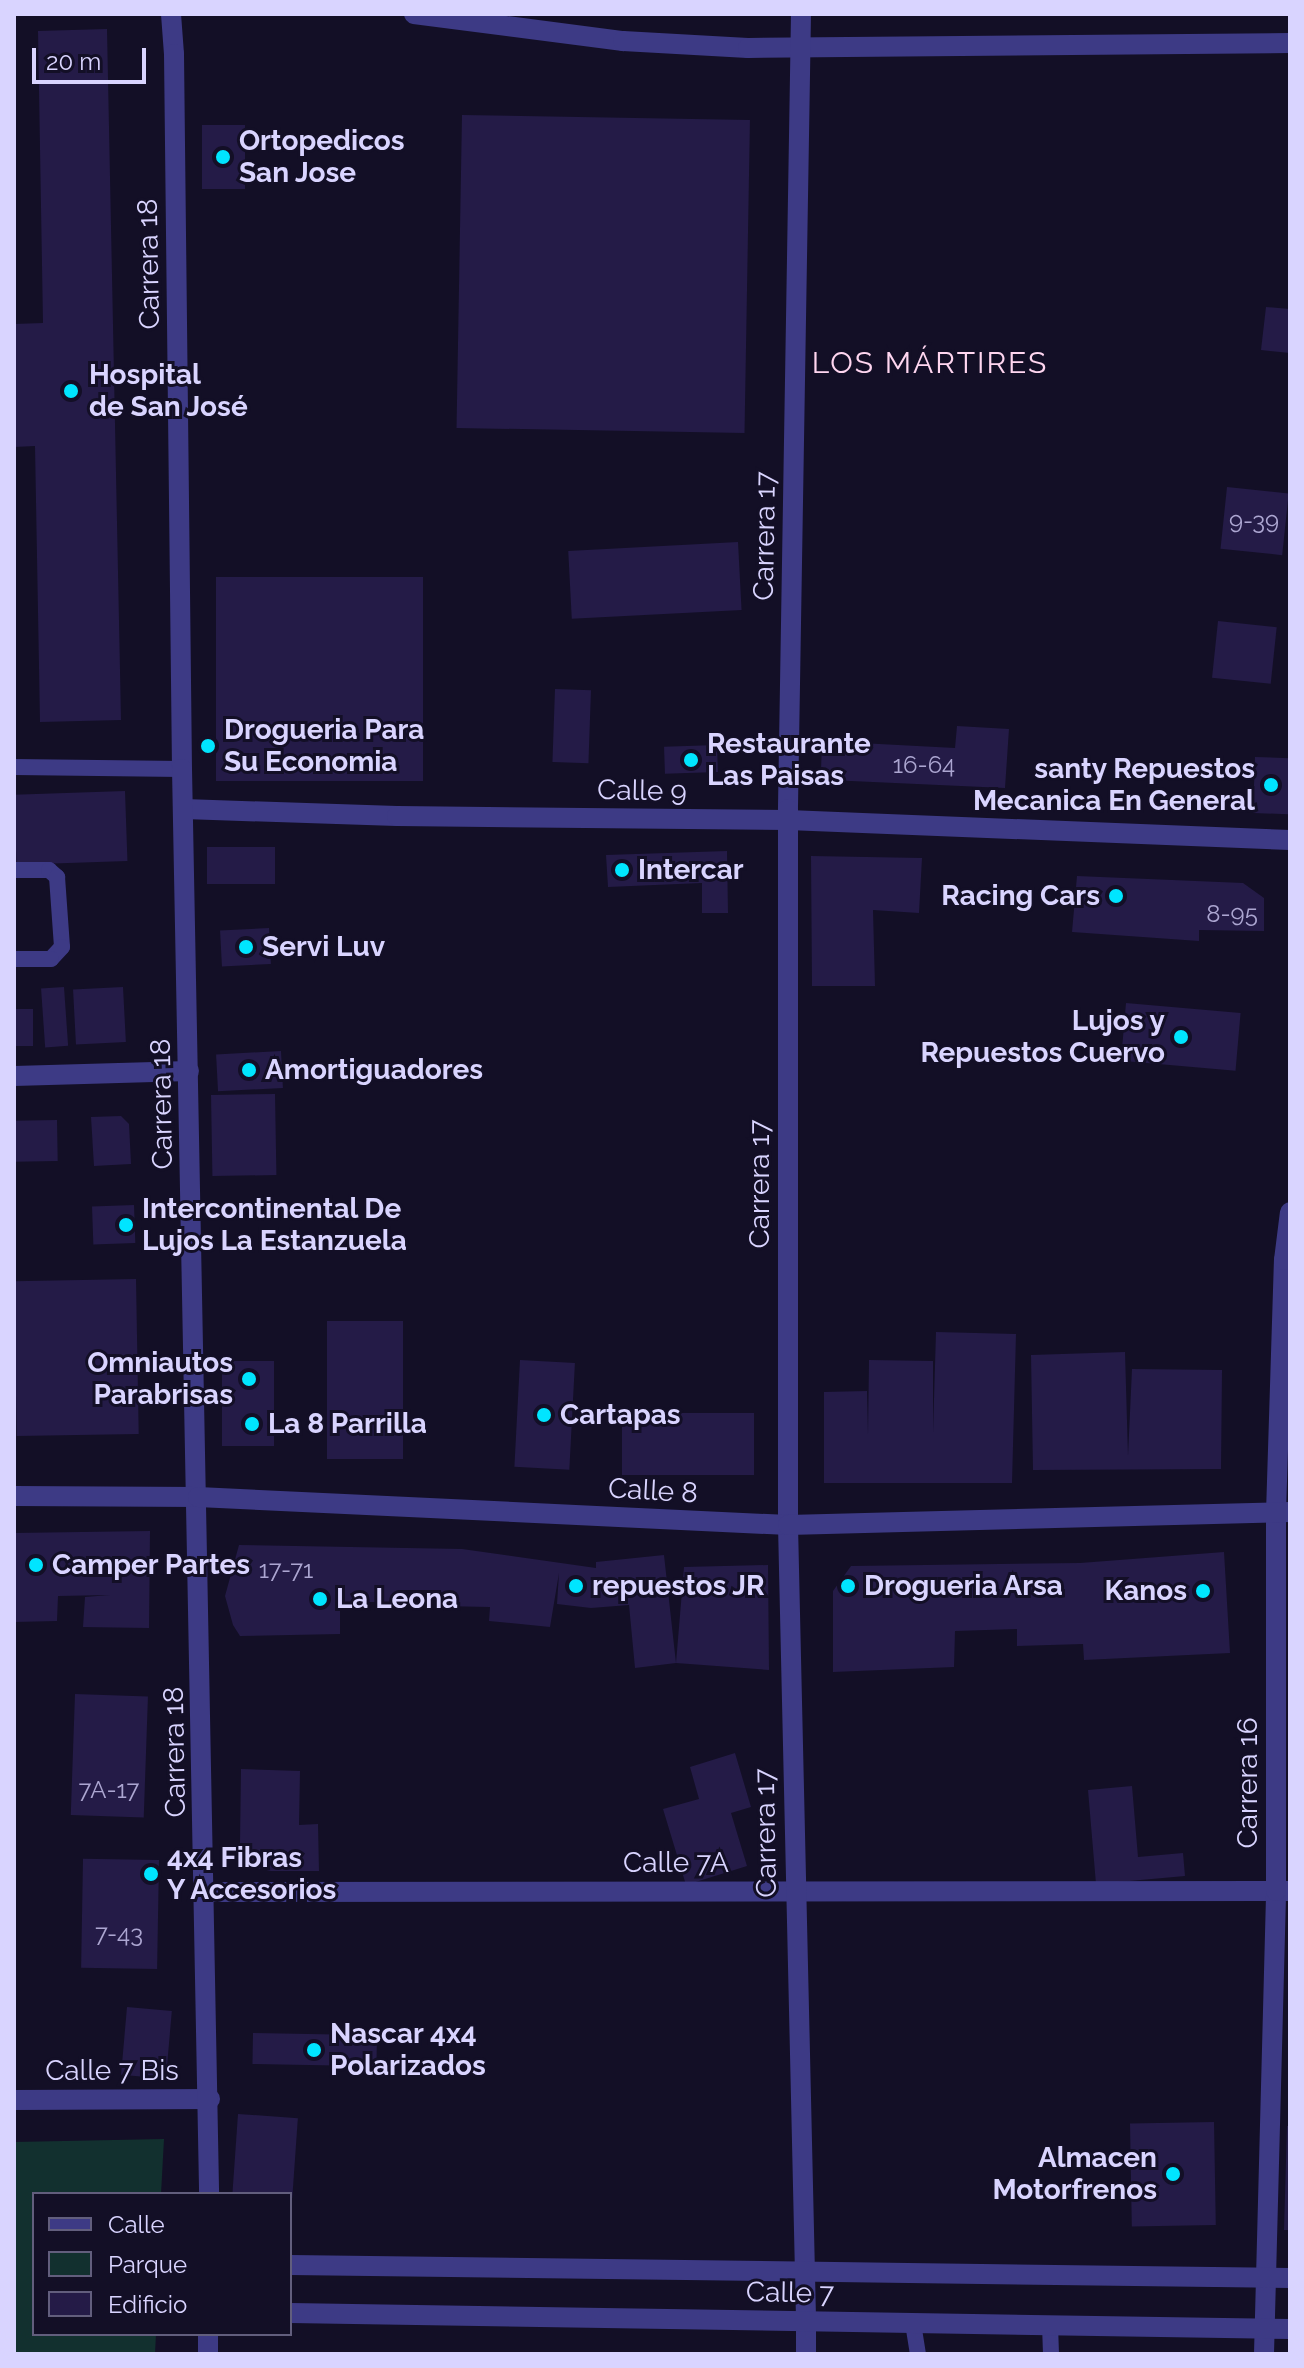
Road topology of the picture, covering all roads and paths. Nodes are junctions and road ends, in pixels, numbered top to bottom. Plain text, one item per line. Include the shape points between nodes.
1 (171, 14) edge
2 (414, 14) edge
3 (801, 14) edge
4 (1290, 43) edge
5 (802, 49) junction
6 (14, 767) edge
7 (182, 769) junction
8 (184, 809) junction
9 (788, 820) junction
10 (1290, 840) edge
11 (14, 870) edge
12 (14, 959) edge
13 (189, 1071) junction
14 (14, 1076) edge
15 (1290, 1212) edge
16 (14, 1496) edge
17 (198, 1497) junction
18 (1283, 1513) edge
19 (788, 1525) junction
20 (794, 1891) junction
21 (1283, 1891) edge
22 (206, 1892) junction
23 (210, 2099) junction
24 (14, 2100) edge
25 (209, 2192) edge
26 (292, 2265) edge
27 (807, 2272) junction
28 (1264, 2278) junction
29 (1290, 2278) edge
30 (292, 2313) edge
31 (806, 2321) junction
32 (913, 2323) junction
33 (1050, 2325) junction
34 (1265, 2328) junction
35 (1290, 2329) edge
36 (806, 2354) edge
37 (918, 2354) edge
38 (1051, 2354) edge
39 (1264, 2354) edge

1 - 7 street, Carrera 18
2 - 5 street via 623,41
3 - 5 street, Carrera 17
4 - 5 street
5 - 9 street, Carrera 17
6 - 7 lane
7 - 8 street, Carrera 18
8 - 9 street, Calle 9
8 - 13 street, Carrera 18
9 - 10 street, Calle 9
9 - 19 street, Carrera 17
11 - 12 lane via 49,870 57,877 62,947 51,959
13 - 14 street
13 - 17 street, Carrera 18
15 - 18 street, Carrera 16 via 1284,1260
16 - 17 street, Calle 8
17 - 19 street, Calle 8
17 - 22 street, Carrera 18
18 - 19 street, Calle 8
18 - 21 street, Carrera 16
19 - 20 street, Carrera 17
20 - 21 street, Calle 7A
20 - 22 street, Calle 7A
20 - 27 street, Carrera 17
21 - 28 street, Carrera 16
22 - 23 street, Carrera 18
23 - 24 street, Calle 7 Bis
23 - 25 street, Carrera 18
26 - 27 street, Calle 7
27 - 28 street, Calle 7
27 - 31 street, Carrera 17
28 - 29 street, Calle 7
28 - 34 street, Carrera 16
30 - 31 street, Calle 7
31 - 32 street, Calle 7
31 - 36 street, Carrera 17
32 - 33 street, Calle 7
32 - 37 lane
33 - 34 street, Calle 7
33 - 38 lane
34 - 35 street, Calle 7
34 - 39 street, Carrera 16

